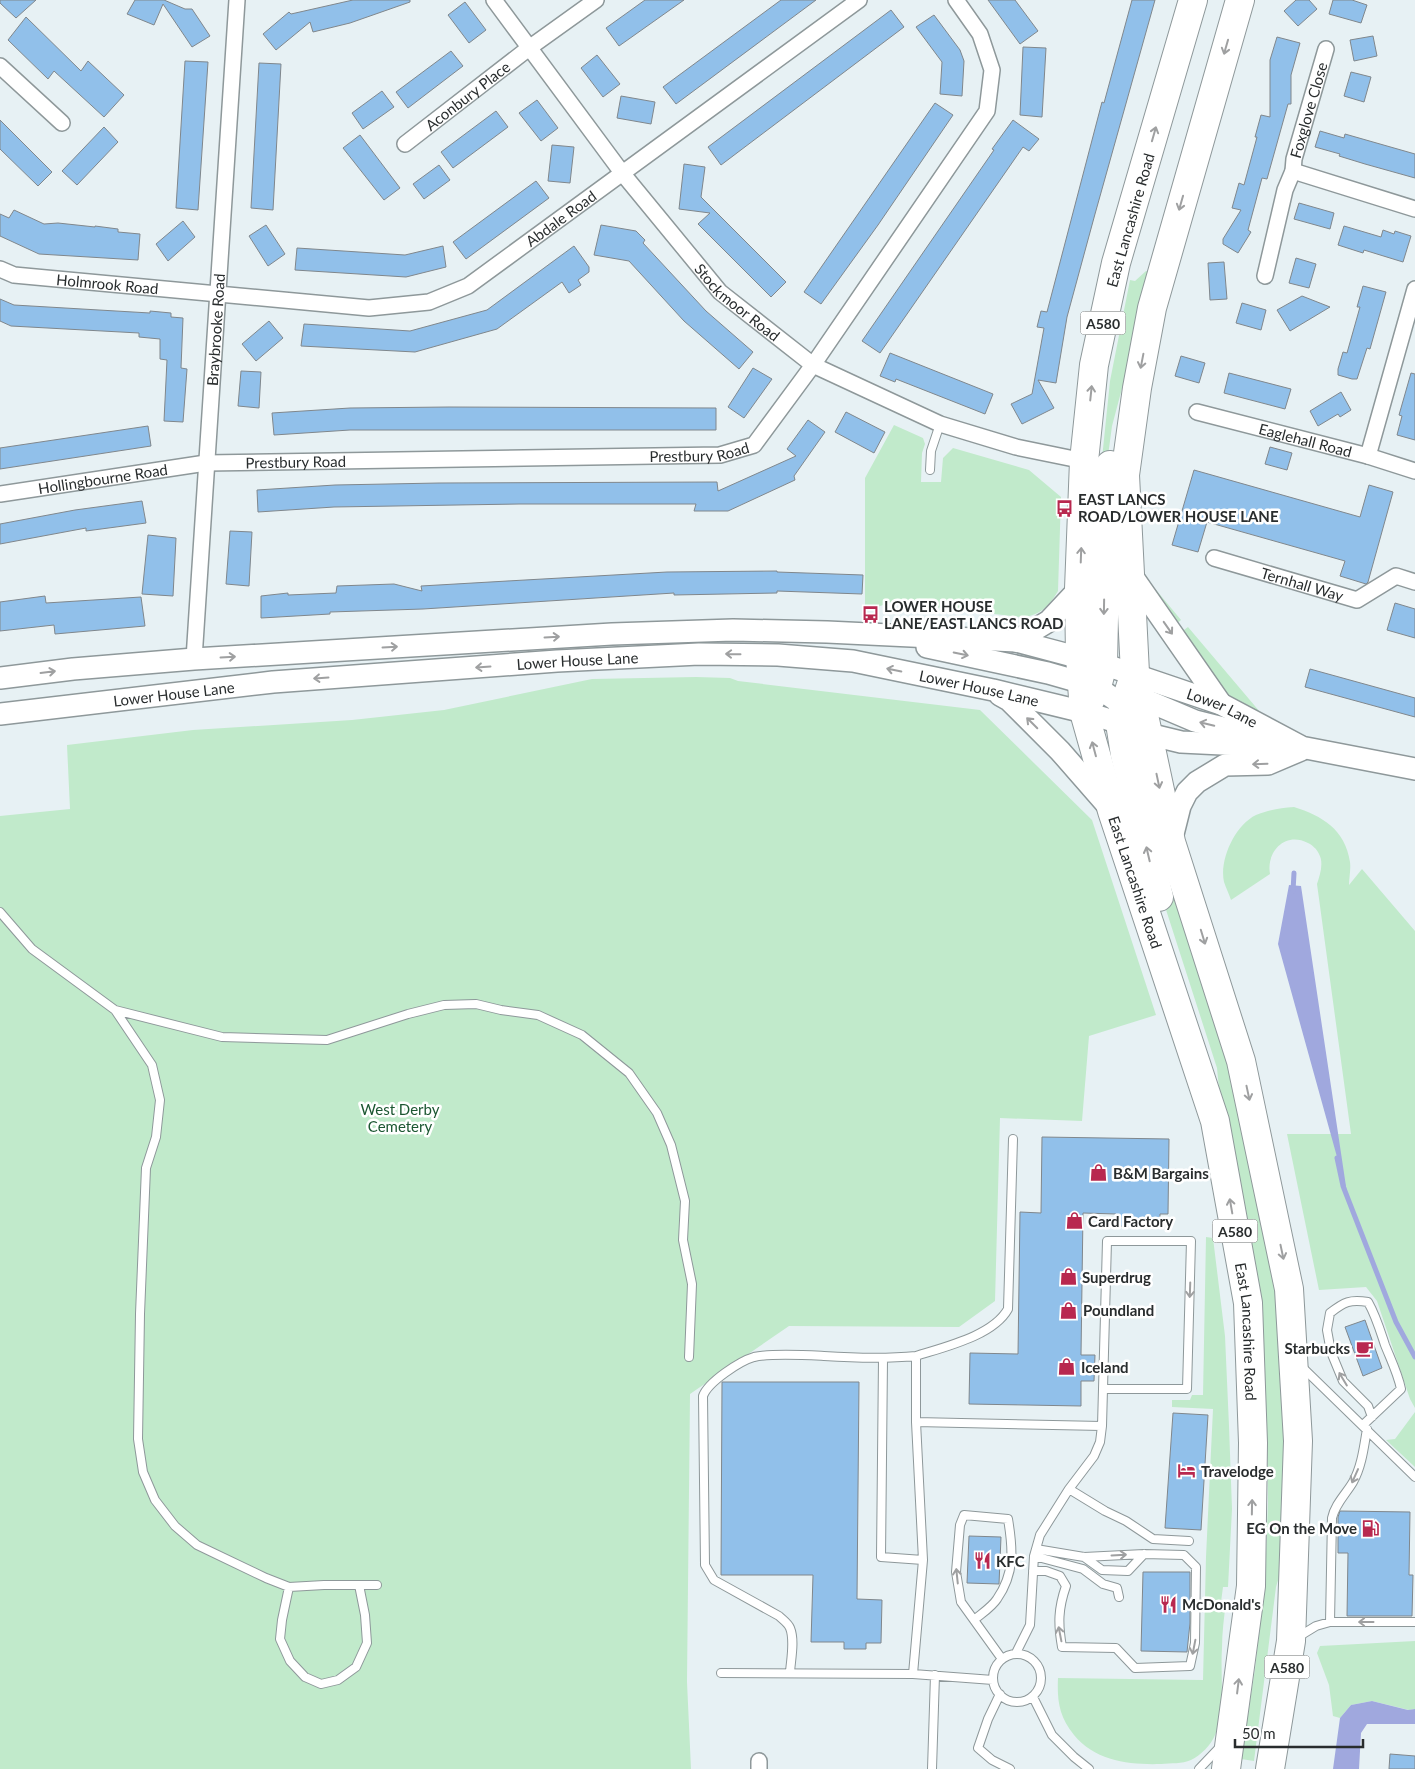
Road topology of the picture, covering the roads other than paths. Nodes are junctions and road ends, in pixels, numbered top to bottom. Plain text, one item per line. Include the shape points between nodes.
1 (237, 0) edge
2 (494, 0) edge
3 (596, 0) edge
4 (859, 0) edge
5 (956, 0) edge
6 (1193, 0) edge
7 (1240, 0) edge
8 (529, 48) junction
9 (1326, 49) dead end
10 (0, 66) edge
11 (62, 123) dead end
12 (405, 144) dead end
13 (1293, 172) junction
14 (623, 174) junction
15 (1415, 209) edge
16 (0, 269) edge
17 (1265, 276) dead end
18 (217, 292) junction
19 (1414, 296) edge
20 (812, 365) junction
21 (1137, 388) junction
22 (1196, 412) dead end
23 (940, 424) junction
24 (1368, 456) junction
25 (1084, 461) junction
26 (206, 463) junction
27 (930, 470) dead end
28 (1415, 471) edge
29 (0, 494) edge
30 (1214, 558) dead end
31 (1130, 573) junction
32 (1415, 582) edge
33 (1080, 589) junction
34 (862, 634) junction
35 (1016, 641) junction
36 (194, 659) junction
37 (1092, 674) junction
38 (0, 678) edge
39 (993, 690) junction
40 (1130, 698) junction
41 (1221, 704) junction
42 (1084, 712) junction
43 (0, 714) edge
44 (1148, 734) junction
45 (1306, 748) junction
46 (1415, 769) edge
47 (1112, 811) junction
48 (1171, 842) junction
49 (0, 912) edge
50 (115, 1010) junction
51 (1215, 1121) junction
52 (1013, 1139) dead end
53 (916, 1356) junction
54 (689, 1357) dead end
55 (882, 1359) junction
56 (1293, 1359) junction
57 (1103, 1389) junction
58 (1372, 1417) junction
59 (916, 1422) junction
60 (1102, 1426) junction
61 (1365, 1427) junction
62 (1415, 1477) edge
63 (1069, 1489) junction
64 (1189, 1541) dead end
65 (1035, 1553) junction
66 (1144, 1554) junction
67 (1084, 1557) junction
68 (923, 1560) junction
69 (1033, 1571) junction
70 (359, 1585) junction
71 (377, 1585) dead end
72 (289, 1587) junction
73 (1119, 1597) dead end
74 (974, 1620) junction
75 (1330, 1622) junction
76 (1415, 1622) edge
77 (1291, 1642) junction
78 (1016, 1654) junction
79 (1002, 1659) junction
80 (721, 1672) dead end
81 (790, 1672) junction
82 (913, 1674) junction
83 (935, 1675) junction
84 (993, 1680) junction
85 (1000, 1694) junction
86 (1033, 1697) junction
87 (1232, 1728) junction
88 (992, 1760) junction
89 (932, 1769) edge
90 (990, 1769) edge
91 (1010, 1769) edge
92 (1089, 1769) edge
93 (1199, 1769) edge
94 (1226, 1769) edge
95 (1270, 1769) edge

1 - 18 street, Braybrooke Road
2 - 8 street, Stockmoor Road
3 - 8 street, Aconbury Place
4 - 14 street, Abdale Road
5 - 20 street, Prestbury Road via 980,34 992,70 987,111
25 -> 6 highway, East Lancashire Road / A580 via 1094,365 1115,269
7 -> 21 highway, A580 via 1164,261
8 - 12 street, Aconbury Place
8 - 14 street, Stockmoor Road
9 - 13 street, Foxglove Close
10 - 11 street
13 - 15 street, Foxglove Close
13 - 17 street, Foxglove Close via 1285,190
14 - 18 street, Abdale Road via 468,286 429,302 369,308
14 - 20 street, Stockmoor Road via 720,292
16 - 18 street, Holmrook Road via 14,275
18 - 26 street, Braybrooke Road
19 - 24 street
20 - 23 street, Stockmoor Road
20 - 26 street, Prestbury Road via 754,445 720,454
21 - 31 highway, A580 via 1125,475
21 -> 37 highway via 1110,459
22 - 24 street, Eaglehall Road
23 - 25 street, Stockmoor Road via 1016,447
23 - 27 lane via 931,451
24 - 28 street, Eaglehall Road
33 -> 25 highway, East Lancashire Road / A580
26 - 29 street, Hollingbourne Road
26 - 36 street, Braybrooke Road
30 - 32 street, Ternhall Way via 1357,600 1396,576
31 - 40 highway, A580
31 -> 41 street
33 - 35 street via 1049,621
33 - 37 highway, East Lancashire Road / A580
34 - 35 street, Lower House Lane
36 -> 34 street, Lower House Lane via 621,634 733,630
34 -> 37 street via 1048,673
35 - 37 street, Lower House Lane
38 -> 36 street, Lower House Lane
37 - 40 street, Lower House Lane
37 - 40 street
37 - 42 highway
39 - 42 street, Lower House Lane
39 -> 43 street, Lower House Lane via 852,661 778,655 699,654 273,682
47 -> 39 street via 1060,751 1009,700
40 - 41 street, Lower Lane
40 - 42 street, Lower House Lane
40 - 44 highway, A580
45 -> 40 street via 1195,721
51 -> 40 highway via 1211,1055 1154,885 1124,755
41 - 45 street, Lower Lane
47 -> 42 highway, East Lancashire Road / A580
44 - 45 street, Lower Lane via 1181,742
44 -> 48 highway, A580
45 - 46 street, Lower Lane
45 -> 48 street via 1268,764 1225,765 1197,782 1180,806
47 - 51 highway, East Lancashire Road / A580
48 -> 56 highway, A580 via 1241,1061 1289,1289
49 - 50 lane via 32,949
50 - 54 lane via 222,1038 327,1040 408,1014 444,1006 476,1004 538,1015 582,1035 629,1073 657,1113 671,1145 685,1201 684,1240 692,1284
50 - 72 lane via 152,1065 160,1100 156,1137 146,1168 138,1420 143,1472 155,1500 175,1526 197,1545
87 -> 51 highway, East Lancashire Road / A580 via 1251,1586 1253,1444 1248,1303
52 - 53 lane via 1008,1309 985,1330
53 - 55 lane
53 - 59 lane
55 - 68 lane via 881,1557
55 - 81 lane via 799,1355 755,1357 723,1375 706,1389 703,1396 705,1565 714,1580 779,1616 790,1628
56 - 61 lane
56 - 77 highway, A580 via 1298,1441
57 -> 57 lane via 1107,1241 1191,1241 1187,1389
57 - 60 lane
58 -> 58 lane via 1368,1406 1343,1381 1331,1352 1327,1330 1330,1313 1341,1304 1355,1300 1368,1302 1375,1315 1401,1389
58 - 61 lane
59 - 60 lane
59 - 68 lane
60 - 63 lane via 1094,1456
61 - 62 lane
61 -> 75 lane via 1359,1467 1332,1518
63 - 64 lane via 1153,1539
63 - 65 lane via 1040,1534
65 - 67 lane
65 - 69 lane
65 - 73 lane via 1083,1568 1103,1584 1116,1588
67 -> 66 lane
66 - 67 lane via 1128,1571 1102,1570
66 -> 69 lane via 1184,1555 1196,1566 1195,1643 1190,1666 1135,1668 1116,1648 1062,1647 1058,1625 1066,1586 1060,1576
68 - 82 lane
69 - 78 lane via 1030,1625
70 - 71 lane
70 - 72 lane
70 - 72 lane via 368,1643 356,1667 338,1680 321,1684 305,1677 290,1661 280,1639
74 -> 74 lane via 961,1602 956,1572 960,1525 964,1515 1008,1519 1013,1548 1009,1577 996,1600
74 - 79 lane
76 -> 75 lane
75 - 77 lane via 1316,1626
77 - 95 highway, A580
78 - 79 lane
78 - 86 lane via 1032,1658 1041,1671 1039,1687
79 - 84 lane
80 - 81 lane
81 - 82 lane
82 - 83 lane
83 - 84 lane
83 - 89 lane
84 - 85 lane
85 - 86 lane via 1013,1702
85 - 88 lane via 978,1748
86 - 92 lane via 1052,1735
87 - 93 lane via 1218,1750
87 - 94 highway, East Lancashire Road / A580
88 - 90 lane
88 - 91 lane

